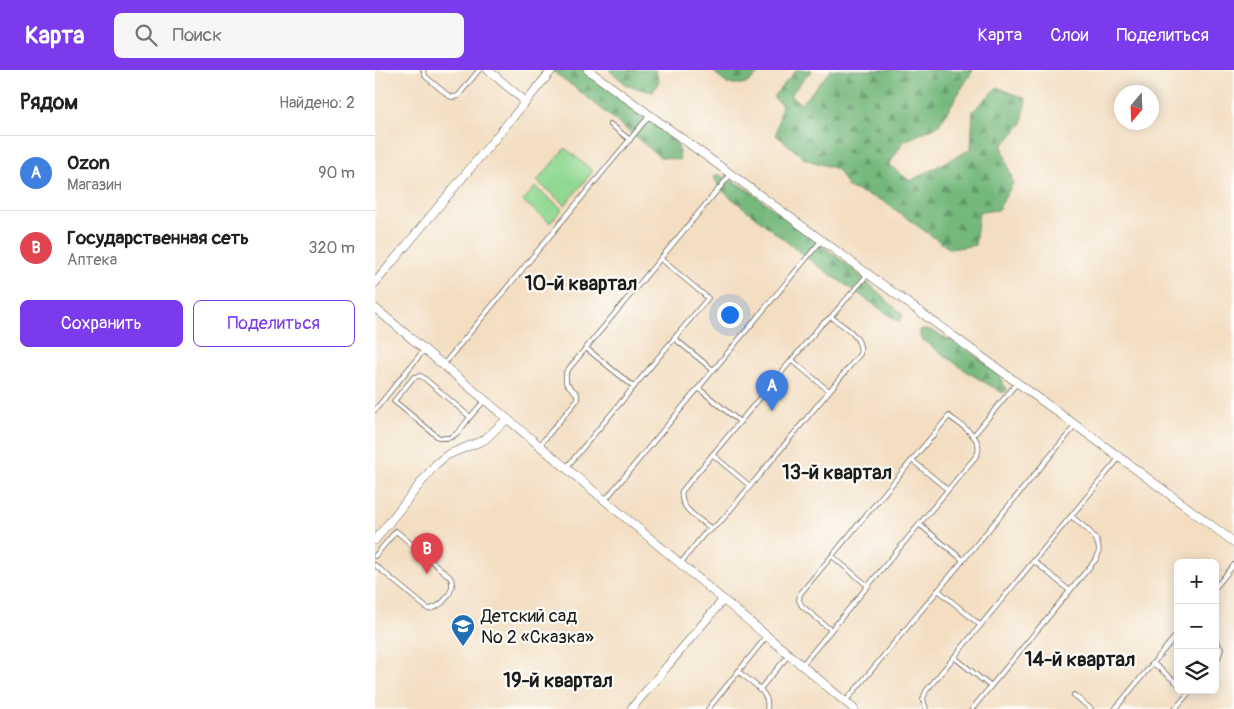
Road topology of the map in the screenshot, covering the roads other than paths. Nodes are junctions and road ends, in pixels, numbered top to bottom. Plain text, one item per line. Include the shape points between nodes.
1 (423, 70) edge
2 (479, 70) edge
3 (488, 70) edge
4 (552, 70) edge
5 (588, 70) edge
6 (526, 102) junction
7 (650, 116) junction
8 (610, 124) dead end
9 (630, 140) junction
10 (731, 174) junction
11 (821, 240) junction
12 (661, 258) junction
13 (868, 274) junction
14 (375, 283) edge
15 (375, 308) edge
16 (831, 317) junction
17 (674, 338) junction
18 (586, 348) junction
19 (424, 349) junction
20 (792, 360) junction
21 (443, 365) junction
22 (713, 370) junction
23 (1017, 383) junction
24 (633, 387) junction
25 (698, 388) junction
26 (829, 391) junction
27 (387, 395) junction
28 (394, 400) junction
29 (485, 400) junction
30 (375, 410) edge
31 (471, 417) junction
32 (507, 419) junction
33 (740, 422) junction
34 (1076, 425) junction
35 (973, 436) junction
36 (539, 446) junction
37 (713, 455) junction
38 (1120, 457) junction
39 (912, 460) junction
40 (566, 468) junction
41 (750, 486) junction
42 (948, 490) junction
43 (605, 500) junction
44 (1071, 516) junction
45 (388, 524) junction
46 (919, 524) junction
47 (711, 529) junction
48 (396, 531) junction
49 (375, 540) edge
50 (1234, 542) edge
51 (375, 556) edge
52 (832, 556) junction
53 (963, 560) junction
54 (1034, 561) junction
55 (680, 564) junction
56 (375, 565) edge
57 (1234, 565) edge
58 (1219, 583) edge
59 (868, 586) junction
60 (938, 590) junction
61 (1070, 591) junction
62 (723, 600) junction
63 (980, 625) junction
64 (831, 630) junction
65 (767, 636) junction
66 (1174, 638) edge
67 (789, 655) junction
68 (954, 656) junction
69 (1153, 663) junction
70 (802, 666) junction
71 (738, 672) junction
72 (1174, 681) edge
73 (991, 686) junction
74 (759, 690) junction
75 (1186, 694) edge
76 (1074, 695) dead end
77 (845, 702) junction
78 (634, 708) edge
79 (708, 709) edge
80 (767, 709) edge
81 (854, 709) edge
82 (926, 709) edge
83 (972, 709) edge
84 (1091, 709) edge
85 (1115, 709) edge
86 (1175, 709) edge

1 - 2 lane via 426,77 453,98
3 - 6 street
4 - 6 street
5 - 7 street
6 - 14 street
7 - 9 lane
7 - 10 street
8 - 9 lane
9 - 21 lane
10 - 11 street
10 - 12 lane
11 - 13 street
11 - 22 lane
12 - 17 lane via 708,298
12 - 18 lane
13 - 16 lane
13 - 23 street
15 - 19 street
16 - 20 lane
16 - 26 lane via 860,342 861,348 860,354
17 - 22 lane
17 - 24 lane
18 - 24 lane
18 - 36 lane via 565,376 566,383 577,394 577,400
19 - 21 street
19 - 27 lane
20 - 26 lane
20 - 33 lane
21 - 29 street
22 - 25 lane
23 - 34 street
23 - 35 lane
24 - 40 lane
25 - 33 lane
25 - 43 lane
26 - 41 lane
27 - 28 lane
27 - 30 lane
28 - 31 lane via 443,439 455,435
28 - 31 lane via 414,377 421,376
29 - 31 lane
29 - 32 street
32 - 36 street
32 - 45 street via 484,440 441,460
33 - 37 lane
34 - 38 street
34 - 53 lane
35 - 39 lane via 949,416
35 - 42 lane via 979,445 977,454
36 - 40 street
37 - 41 lane
37 - 47 lane via 682,491 681,498 685,507
38 - 44 lane
38 - 50 street
39 - 42 lane
39 - 52 lane
40 - 43 street
41 - 47 lane
42 - 46 lane
43 - 55 street
44 - 54 lane
44 - 61 lane via 1096,538 1100,547 1097,558
45 - 48 lane
45 - 49 street
46 - 53 lane
46 - 59 lane
47 - 55 lane
48 - 51 lane
48 - 56 lane via 451,577 452,589 438,606 428,609
52 - 59 lane
52 - 64 lane via 799,597 802,606
53 - 60 lane
54 - 61 lane
54 - 63 lane
55 - 62 street
57 - 58 lane
59 - 64 lane
60 - 63 lane
60 - 77 lane
61 - 73 lane
62 - 65 street
62 - 78 street
63 - 68 lane
64 - 70 lane
65 - 67 street
65 - 71 lane
66 - 69 lane
67 - 70 street
67 - 74 lane
68 - 73 lane
68 - 82 lane via 926,691 923,699
69 - 72 lane
69 - 85 lane
70 - 77 street
71 - 74 lane
71 - 79 lane
73 - 83 lane
74 - 80 lane via 768,699
75 - 86 lane
76 - 84 lane
77 - 81 street

